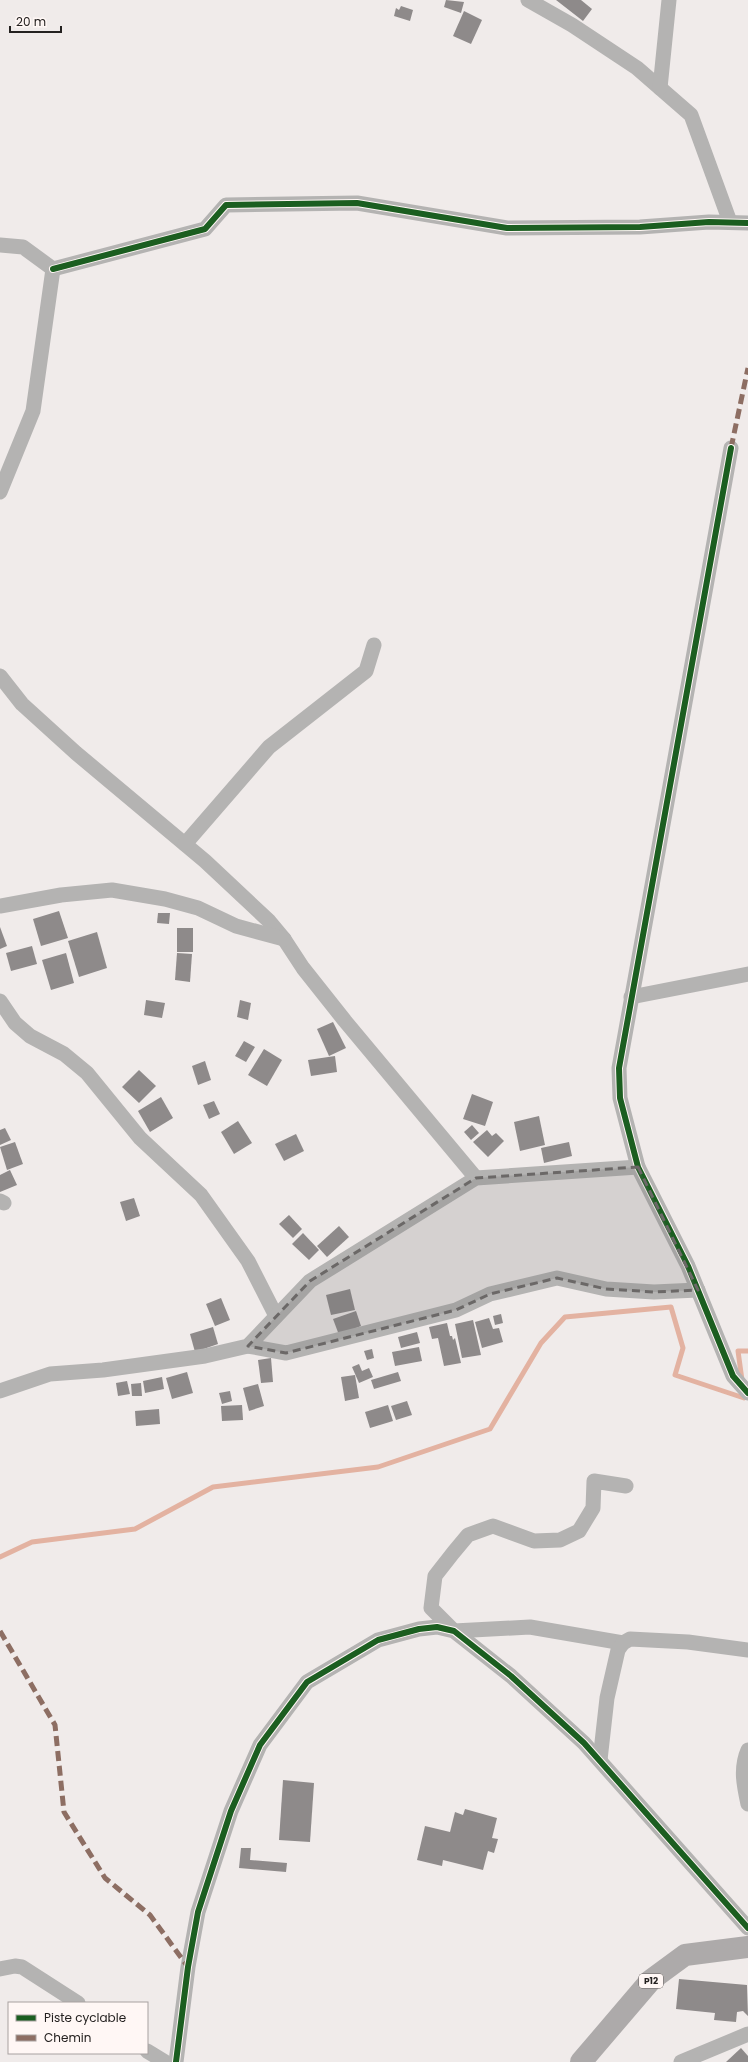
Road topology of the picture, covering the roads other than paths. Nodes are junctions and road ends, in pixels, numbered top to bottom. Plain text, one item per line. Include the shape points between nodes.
1 (528, 0) edge
2 (669, 0) edge
3 (660, 88) junction
4 (730, 222) junction
5 (748, 223) edge
6 (0, 245) edge
7 (53, 269) junction
8 (731, 448) dead end
9 (0, 492) edge
10 (374, 645) dead end
11 (0, 676) edge
12 (185, 844) junction
13 (0, 906) edge
14 (284, 939) junction
15 (748, 974) edge
16 (631, 997) junction
17 (0, 1001) edge
18 (638, 1167) junction
19 (476, 1178) junction
20 (698, 1290) junction
21 (276, 1316) junction
22 (248, 1346) junction
23 (0, 1391) edge
24 (748, 1393) edge
25 (626, 1486) dead end
26 (454, 1631) junction
27 (623, 1643) junction
28 (748, 1650) edge
29 (748, 1750) edge
30 (600, 1760) junction
31 (748, 1804) edge
32 (748, 1928) edge
33 (748, 1947) edge
34 (0, 1969) edge
35 (76, 2002) edge
36 (748, 2034) edge
37 (148, 2052) edge
38 (166, 2062) edge
39 (176, 2062) edge
40 (581, 2062) edge
41 (681, 2062) edge

1 - 3 street via 572,25 637,68
2 - 3 street
3 - 4 street via 691,115
4 - 5 street
4 - 7 street via 640,227 507,228 357,203 226,206 205,229
6 - 7 street via 23,247
7 - 9 street via 32,411
8 - 16 street
10 - 12 street via 366,671 269,747
11 - 12 street via 22,704
12 - 14 street via 269,921
13 - 14 street via 61,895 112,890 165,899 198,908 236,926
14 - 19 street via 302,968 345,1022
15 - 16 street
16 - 18 street via 618,1068 620,1098
17 - 21 street via 15,1023 30,1036 64,1054 87,1073 140,1138 201,1195 248,1262
18 - 19 street
18 - 20 street
19 - 21 street via 310,1281
20 - 22 street via 654,1292 614,1289 557,1278 490,1294 456,1310 286,1353
20 - 24 street via 733,1376
21 - 22 street
22 - 23 street via 205,1356 111,1369 50,1374
25 - 26 street via 594,1481 592,1508 579,1532 560,1540 534,1540 493,1526 468,1535 435,1576 431,1608
26 - 27 street via 530,1627
26 - 30 street via 511,1676
26 - 39 street via 437,1627 378,1640 307,1682 260,1745 231,1812 198,1912
27 - 28 street via 630,1639 688,1642
27 - 30 street via 618,1650 607,1698
29 - 31 street via 743,1773
30 - 32 street
33 - 40 main road, P12 via 685,1955 651,1980
34 - 35 street via 22,1967
36 - 41 street
37 - 38 street

